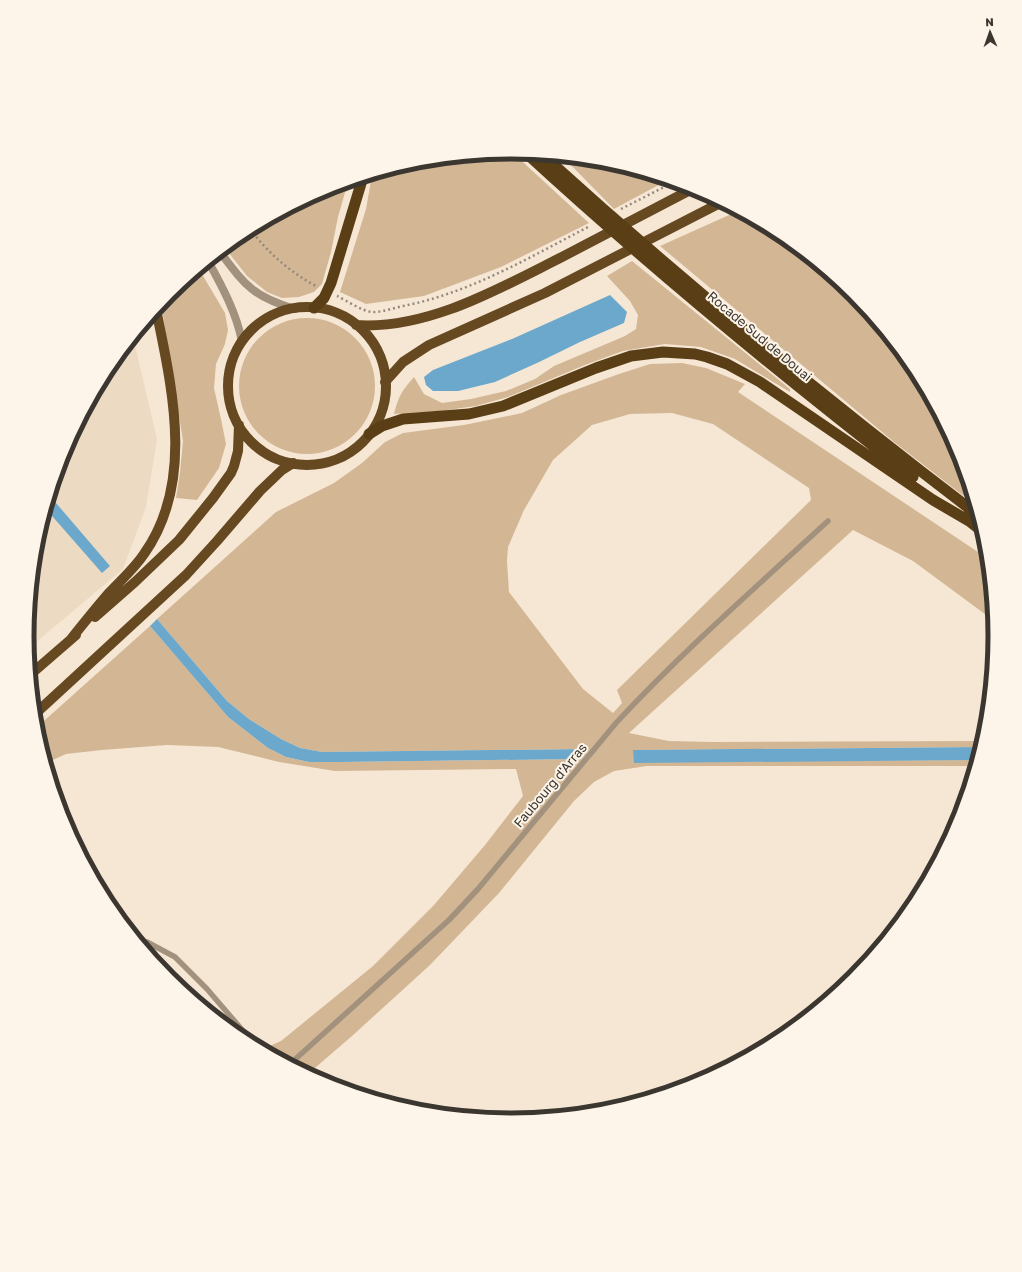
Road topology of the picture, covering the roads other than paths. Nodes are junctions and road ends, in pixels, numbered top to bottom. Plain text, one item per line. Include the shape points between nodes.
1 (532, 160) edge
2 (549, 161) edge
3 (361, 183) edge
4 (686, 192) edge
5 (716, 205) edge
6 (223, 256) edge
7 (210, 266) edge
8 (665, 270) junction
9 (295, 308) junction
10 (314, 308) junction
11 (157, 316) edge
12 (356, 325) junction
13 (242, 342) junction
14 (386, 382) junction
15 (238, 425) junction
16 (369, 434) junction
17 (293, 463) junction
18 (973, 518) edge
19 (828, 521) dead end
20 (71, 639) junction
21 (35, 670) edge
22 (40, 709) edge
23 (145, 942) edge
24 (243, 1031) edge
25 (294, 1061) edge

1 - 8 highway, Rocade Sud de Douai via 576,199
2 - 8 highway, Rocade Sud de Douai
3 - 10 highway via 328,292
4 - 12 main road via 508,284 458,306 412,320 368,326
5 - 14 main road via 545,293 429,345 403,362
6 - 9 street via 258,295
7 - 13 street via 234,313
8 - 18 highway, Rocade Sud de Douai via 836,405
9 - 10 main road
9 - 13 main road via 269,317 254,328
10 - 12 main road via 341,315
11 - 20 main road via 176,429 176,453 166,508 144,554
12 - 14 main road via 377,350
13 - 15 main road via 233,359 228,383 231,407
14 - 16 main road via 382,410
15 - 17 main road via 250,440 266,453
15 - 20 main road via 238,451 234,466 213,498 170,549
16 - 17 main road via 356,448 335,459 312,464
16 - 18 highway via 382,426 403,419 469,414 503,406 631,356 663,352 695,354 727,364 760,382 933,500
17 - 22 main road via 260,491 186,574
19 - 25 lane, Faubourg d'Arras via 715,623 638,700 449,920
20 - 21 main road
23 - 24 lane via 175,957 208,989

